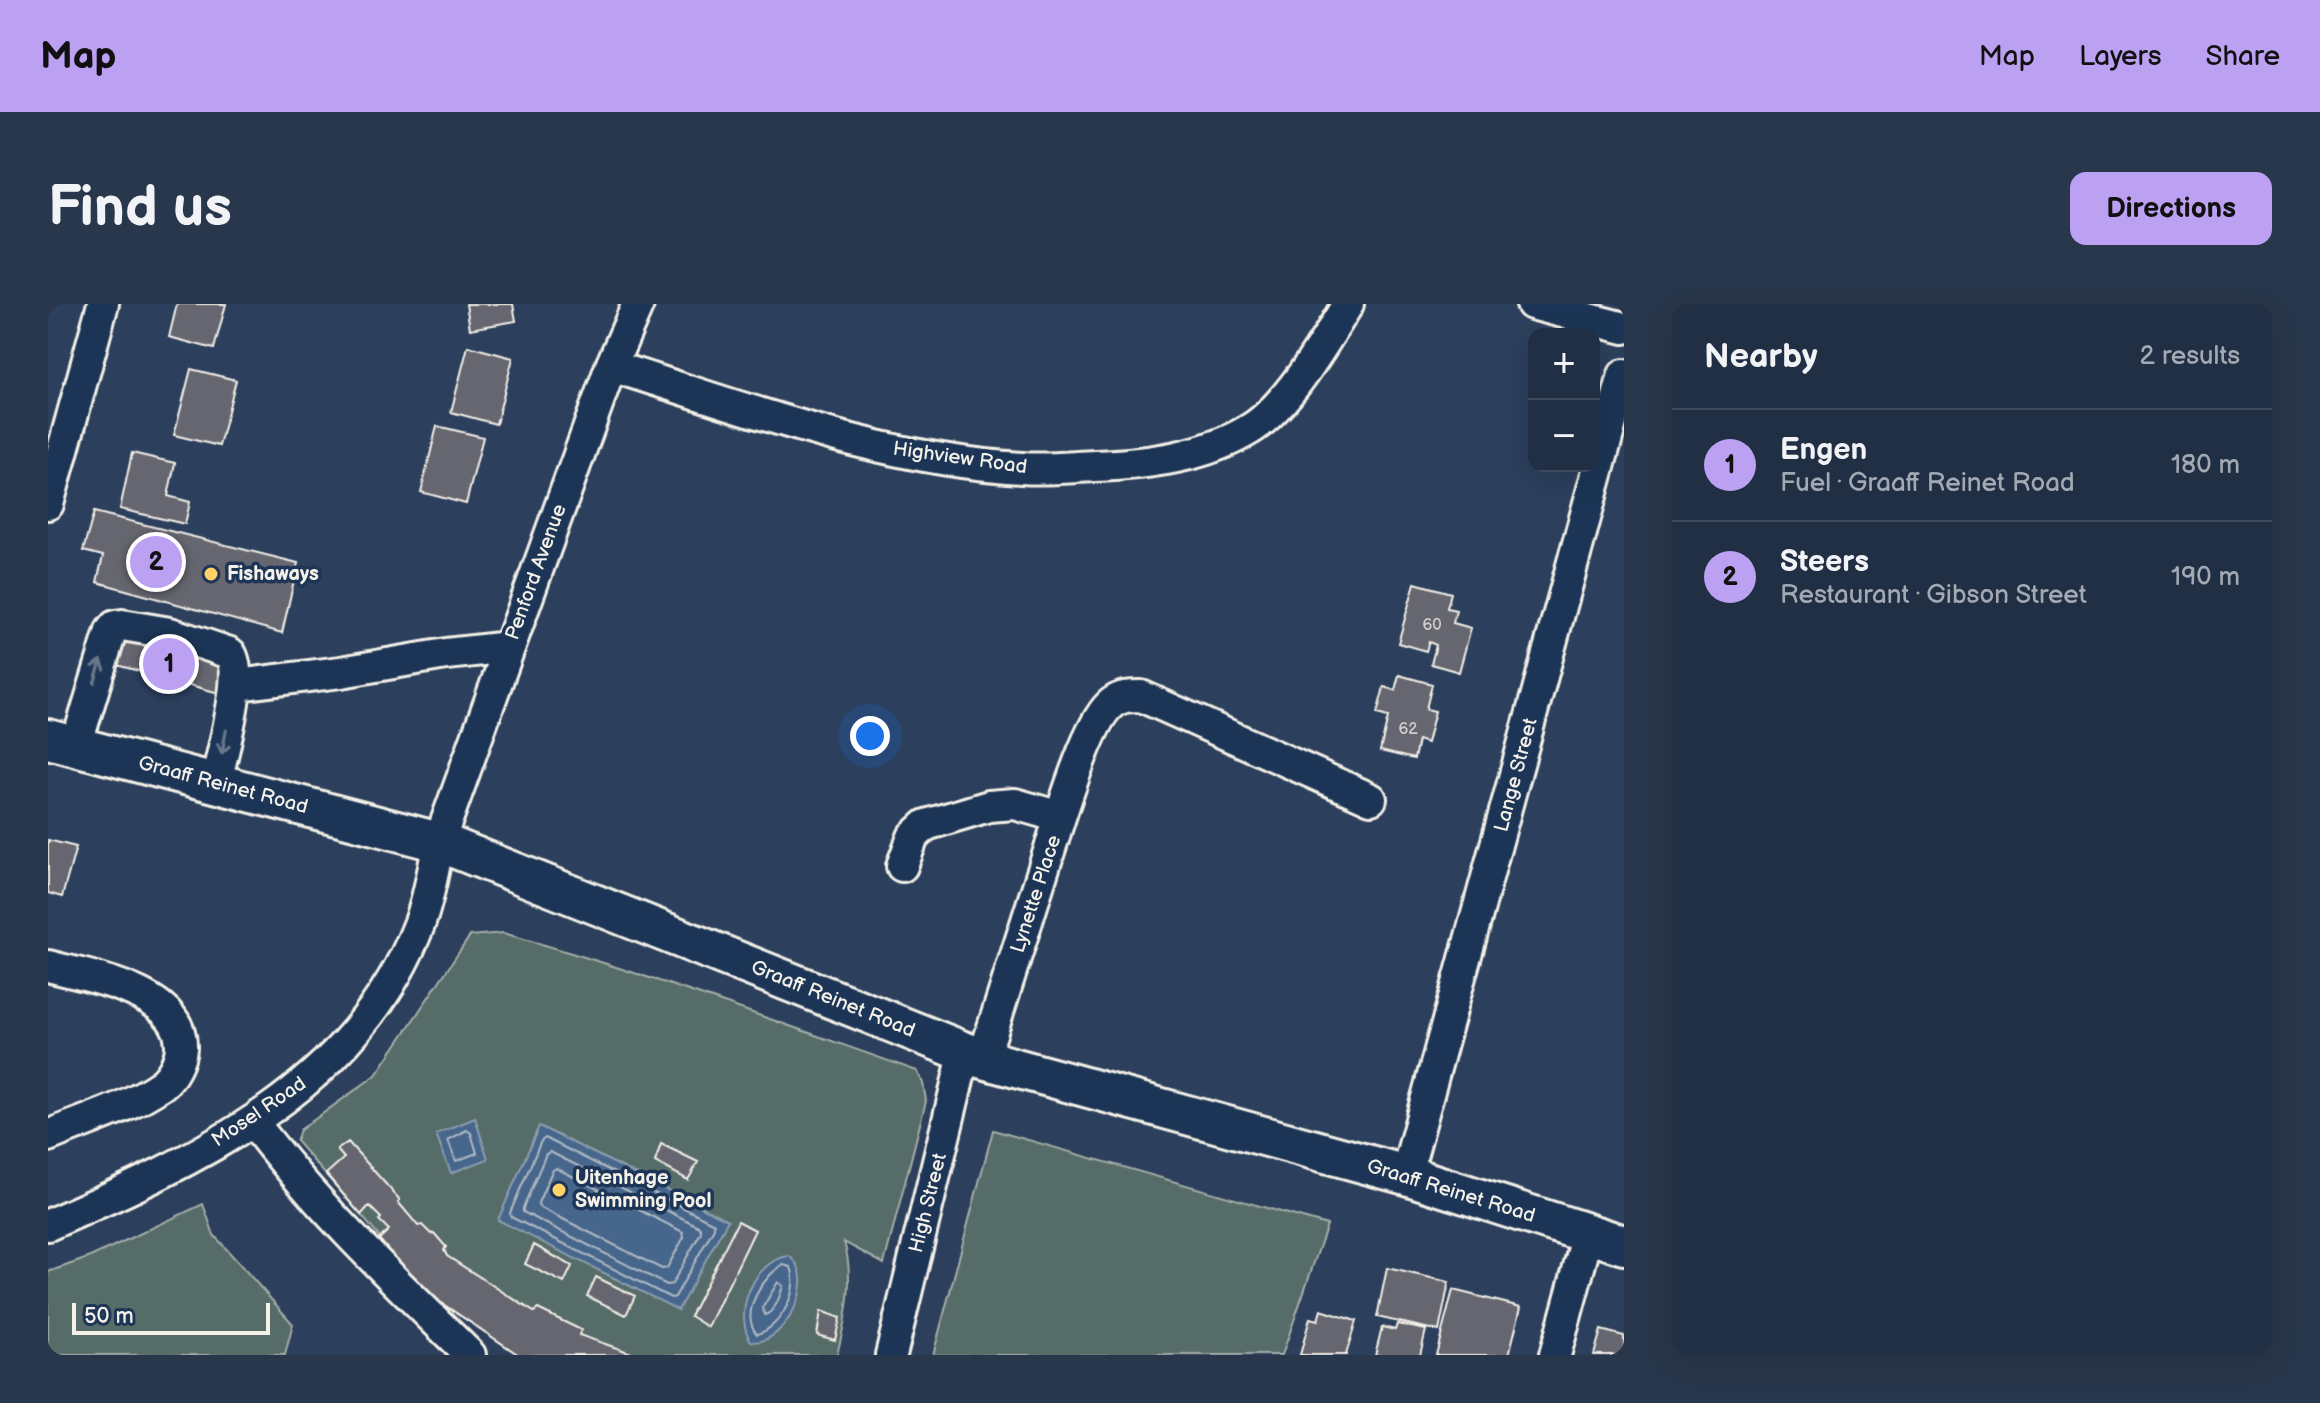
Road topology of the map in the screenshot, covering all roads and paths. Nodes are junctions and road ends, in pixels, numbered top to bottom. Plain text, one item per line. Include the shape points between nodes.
1 (103, 304) edge
2 (638, 304) edge
3 (1348, 304) edge
4 (1532, 304) edge
5 (1624, 328) edge
6 (611, 366) junction
7 (1624, 375) edge
8 (48, 504) edge
9 (509, 647) junction
10 (237, 685) junction
11 (62, 742) edge
12 (216, 783) junction
13 (1371, 799) dead end
14 (1060, 817) junction
15 (439, 842) junction
16 (902, 866) dead end
17 (48, 966) edge
18 (974, 1055) junction
19 (253, 1122) junction
20 (48, 1136) edge
21 (1406, 1175) junction
22 (49, 1223) edge
23 (1588, 1234) junction
24 (1624, 1245) edge
25 (470, 1355) edge
26 (891, 1355) edge
27 (1555, 1355) edge

1 - 8 street
2 - 6 street, Penford Avenue
3 - 6 street, Highview Road via 1281,402 1253,427 1214,447 1133,464 1024,468 948,460 823,432
4 - 5 street
6 - 9 street, Penford Avenue
7 - 21 street, Lange Street
9 - 10 street
9 - 15 street, Penford Avenue
11 -> 10 street via 115,626 170,633 230,653
10 -> 12 street
11 - 12 main road, Graaff Reinet Road
12 - 15 main road, Graaff Reinet Road
13 - 14 street via 1141,696 1125,696 1109,704 1082,752
14 - 16 street, Lynette Place via 1015,804 989,806 926,825 913,837
14 - 18 street, Lynette Place
15 - 18 main road, Graaff Reinet Road
15 - 19 street, Mosel Road via 420,924 377,1007 297,1092
17 - 20 street via 139,992 157,1003 176,1027 181,1044 179,1061 164,1083
18 - 21 main road, Graaff Reinet Road
18 - 26 street, High Street
19 - 22 street, Mosel Road via 150,1178
19 - 25 street via 329,1214
21 - 23 main road, Graaff Reinet Road
23 - 24 main road, Graaff Reinet Road
23 - 27 street

